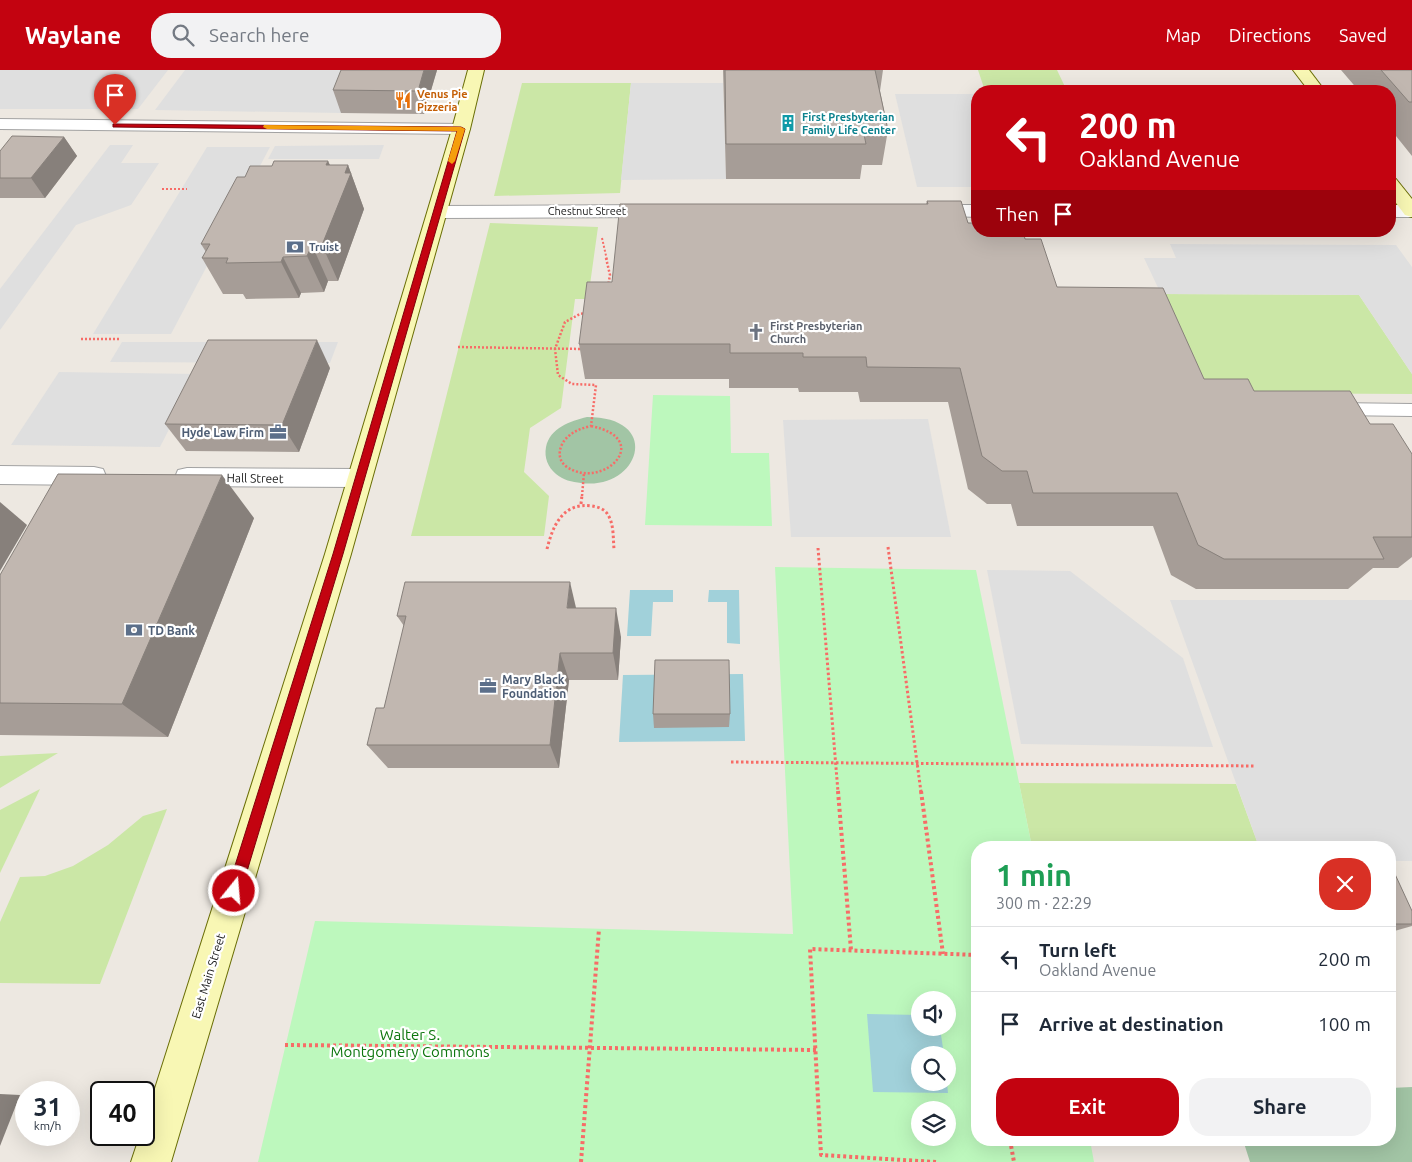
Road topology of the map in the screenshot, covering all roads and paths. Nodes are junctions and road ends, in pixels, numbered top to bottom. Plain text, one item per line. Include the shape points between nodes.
1 (476, 70) edge
2 (1301, 70) edge
3 (1312, 85) edge
4 (0, 124) edge
5 (461, 129) junction
6 (162, 189) dead end
7 (187, 189) dead end
8 (1396, 191) edge
9 (671, 211) edge
10 (908, 211) edge
11 (971, 211) edge
12 (1396, 211) edge
13 (1412, 211) edge
14 (437, 212) junction
15 (603, 233) dead end
16 (607, 294) edge
17 (588, 313) edge
18 (119, 338) dead end
19 (81, 339) dead end
20 (458, 348) dead end
21 (554, 349) junction
22 (588, 349) edge
23 (1318, 409) edge
24 (1412, 410) edge
25 (591, 426) junction
26 (584, 473) junction
27 (0, 475) edge
28 (117, 476) edge
29 (166, 477) edge
30 (360, 478) junction
31 (581, 504) junction
32 (888, 547) dead end
33 (818, 548) dead end
34 (547, 549) dead end
35 (614, 549) dead end
36 (731, 762) dead end
37 (835, 762) junction
38 (917, 762) junction
39 (1256, 766) dead end
40 (599, 929) dead end
41 (851, 950) junction
42 (943, 954) junction
43 (971, 955) edge
44 (285, 1045) dead end
45 (589, 1048) junction
46 (816, 1050) junction
47 (1011, 1146) edge
48 (151, 1162) edge
49 (580, 1162) edge
50 (919, 1162) edge
51 (936, 1162) edge
52 (1014, 1162) edge

1 - 5 street, East Main Street
2 - 3 street
4 - 5 street
5 - 14 street, East Main Street
6 - 7 path
8 - 13 street
9 - 14 street, Chestnut Street
10 - 11 street
12 - 13 street
14 - 30 street, East Main Street
15 - 16 path via 610,275
17 - 21 path via 564,322
18 - 19 path
20 - 21 path
21 - 22 path
21 - 25 path via 558,374 572,384 596,385
23 - 24 lane
25 - 26 path via 572,431 558,451 565,466
25 - 26 path via 617,435 623,449 620,457 605,470
26 - 31 path
27 - 28 street
29 - 30 street, Hall Street
30 - 48 street, East Main Street
31 - 34 path via 564,511 552,528
31 - 35 path via 598,507 607,513
32 - 38 path
33 - 37 path
36 - 37 path
37 - 38 path
37 - 41 path
38 - 39 path
38 - 42 path
40 - 45 path
41 - 42 path
41 - 46 path via 810,949
42 - 43 path
44 - 45 path
45 - 46 path
45 - 49 path
46 - 50 path via 821,1155
47 - 52 path
50 - 51 path

